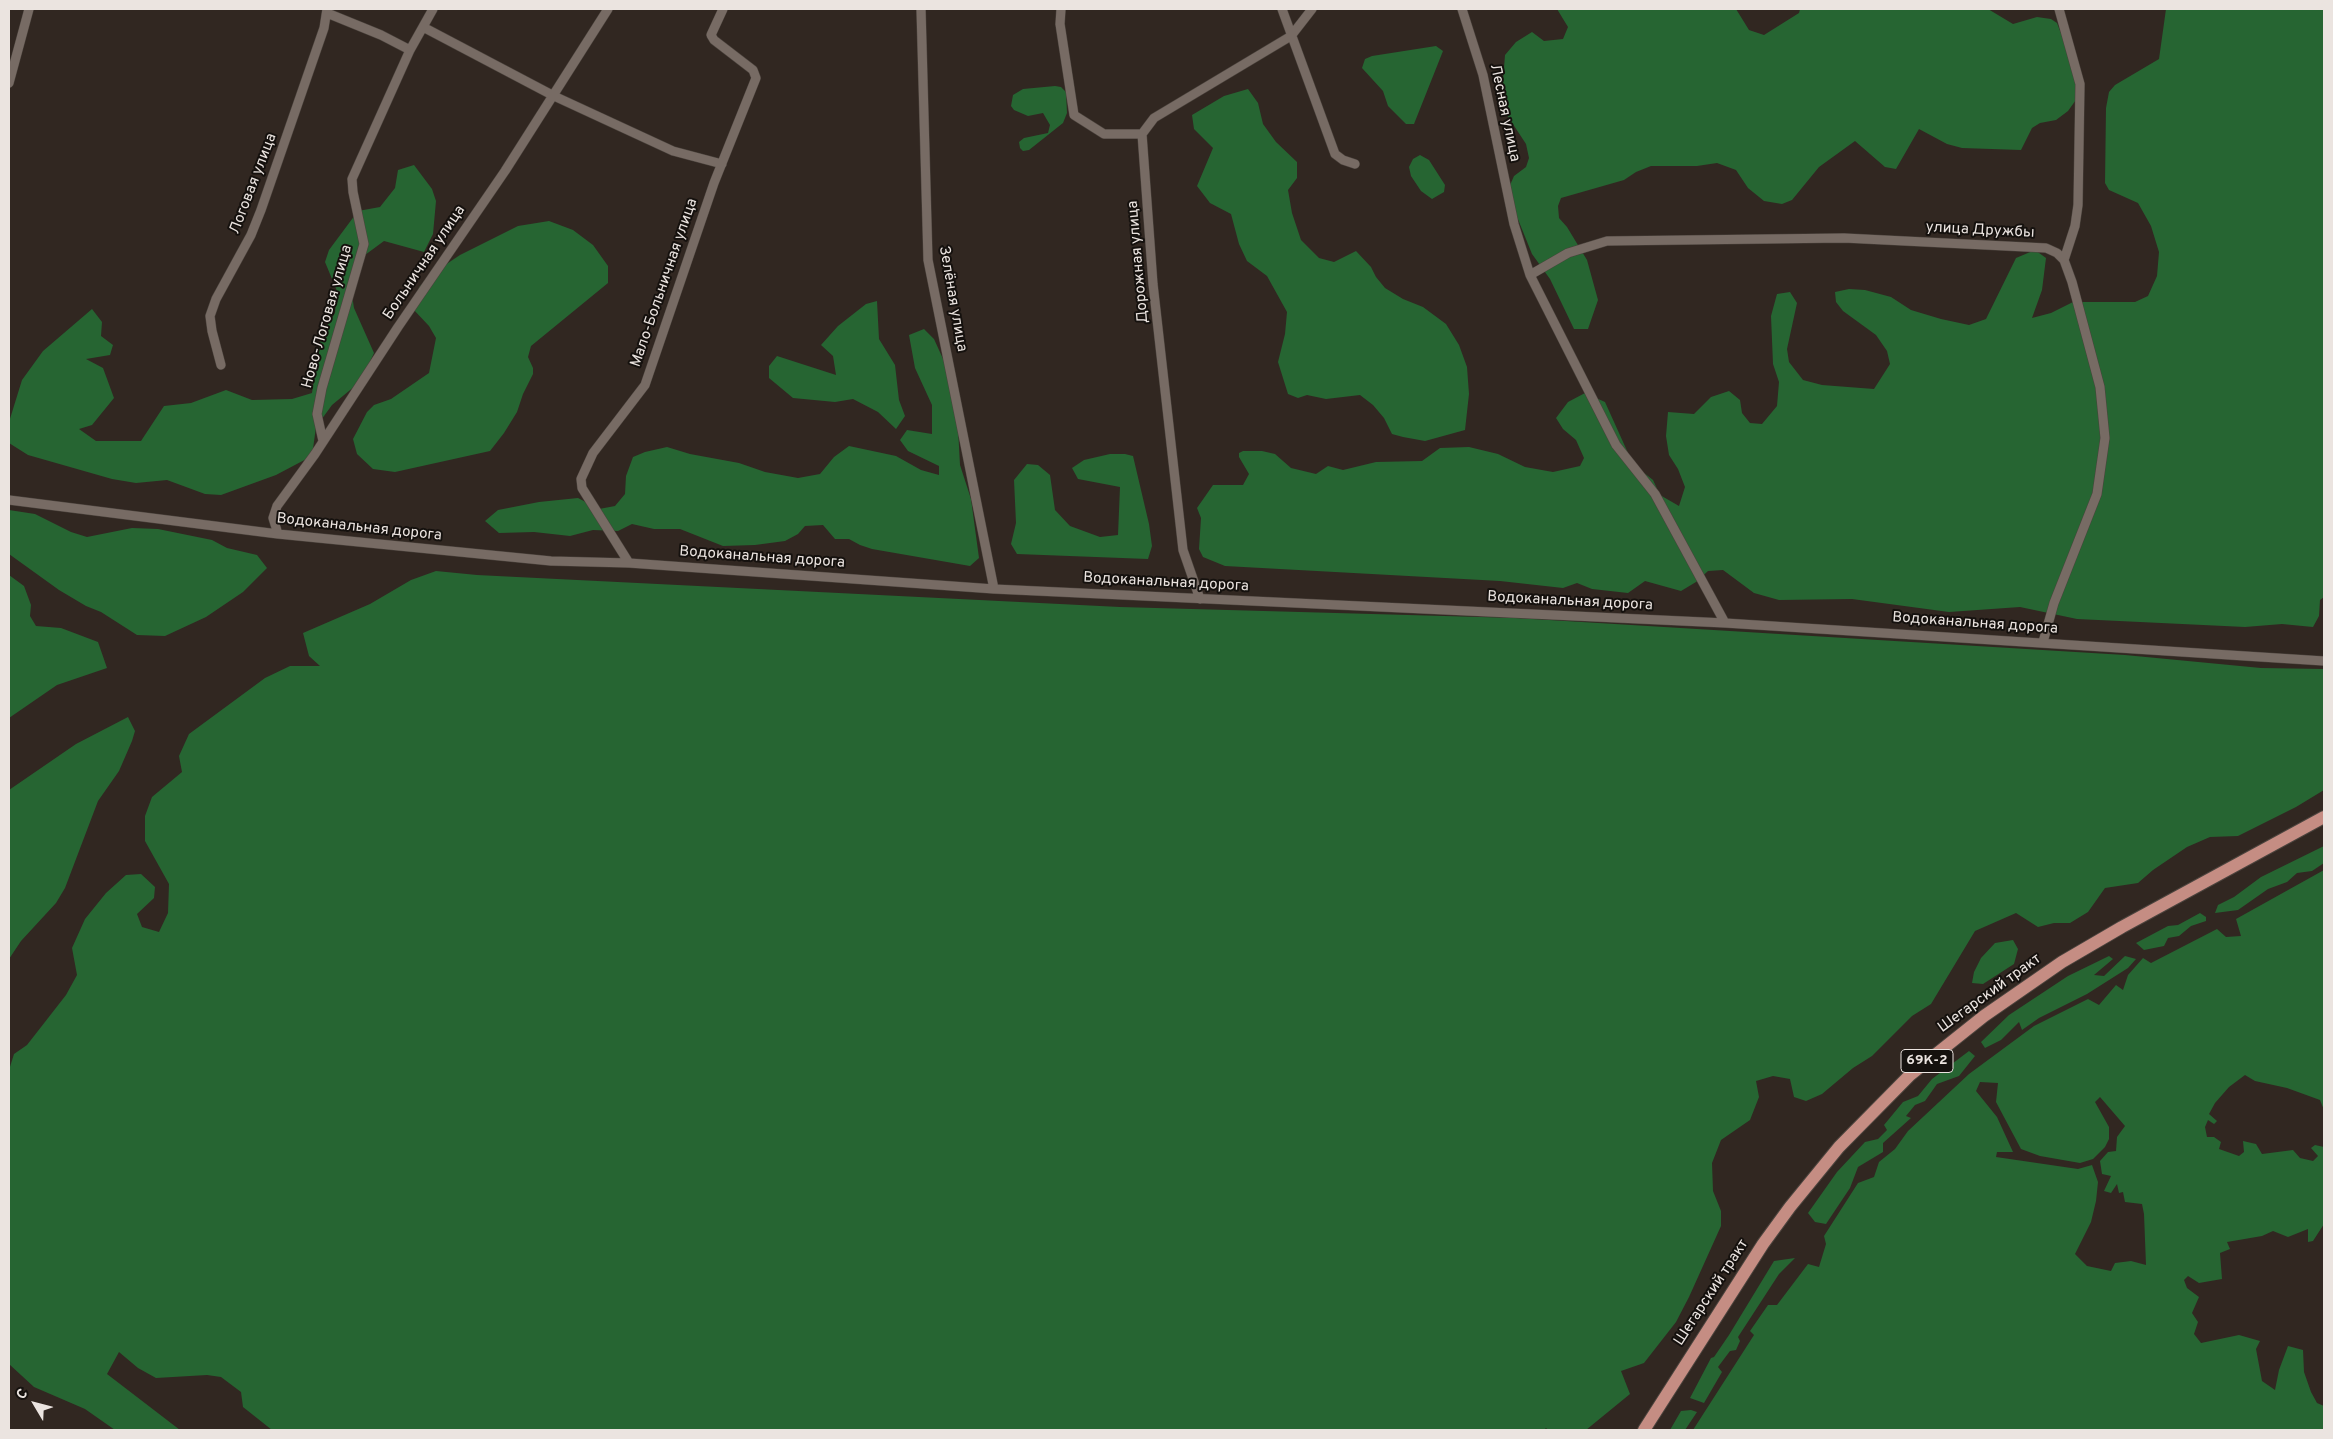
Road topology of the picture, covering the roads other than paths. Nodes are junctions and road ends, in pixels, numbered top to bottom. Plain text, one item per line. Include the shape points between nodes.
1 (29, 9) edge
2 (433, 9) edge
3 (608, 9) edge
4 (723, 9) edge
5 (921, 9) edge
6 (1061, 9) edge
7 (1282, 9) edge
8 (1312, 9) edge
9 (1462, 9) edge
10 (2059, 9) edge
11 (327, 11) edge
12 (423, 27) junction
13 (1291, 36) junction
14 (410, 50) junction
15 (9, 83) edge
16 (554, 96) junction
17 (1142, 134) junction
18 (722, 164) junction
19 (1355, 164) dead end
20 (2064, 260) junction
21 (1530, 275) junction
22 (221, 365) dead end
23 (323, 441) junction
24 (9, 500) edge
25 (278, 534) junction
26 (629, 563) junction
27 (994, 589) junction
28 (1200, 599) junction
29 (1725, 623) junction
30 (2042, 642) junction
31 (2324, 662) edge
32 (2324, 817) edge
33 (1644, 1430) edge

1 - 15 street
2 - 12 street, Ново-Логовая улица
3 - 16 street, Больничная улица
4 - 18 street, Мало-Больничная улица via 711,35 753,70 756,78
5 - 27 street, Зелёная улица via 928,260
6 - 17 street via 1060,24 1074,114 1104,134
7 - 13 street
8 - 13 street
9 - 21 street, Лесная улица via 1484,74 1514,224
10 - 20 street via 2080,84 2078,205
11 - 14 street
11 - 22 street, Логовая улица via 324,28 261,210 210,316
12 - 14 street, Ново-Логовая улица
12 - 16 street
13 - 17 street via 1154,118
13 - 19 street via 1335,154
14 - 23 street, Ново-Логовая улица via 352,179 364,244 322,388 317,414
16 - 18 street via 673,152
16 - 23 street, Больничная улица
17 - 28 street, Дорожная улица via 1153,284 1182,541
18 - 26 street, Мало-Больничная улица via 645,385 593,453 581,479 582,488
20 - 21 street, улица Дружбы via 2046,248 1844,238 1607,241 1568,253
20 - 30 street via 2100,387 2105,438 2097,494
21 - 29 street, Лесная улица via 1616,444 1655,494
23 - 25 street, Больничная улица via 274,512 272,518
24 - 25 street, Водоканальная дорога
25 - 26 street, Водоканальная дорога via 551,560
26 - 27 street, Водоканальная дорога
27 - 28 street, Водоканальная дорога
28 - 29 street, Водоканальная дорога
29 - 30 street, Водоканальная дорога
30 - 31 street, Водоканальная дорога
32 - 33 main road, Шегарский тракт / 69К-2 via 2062,962 1910,1075 1839,1147 1790,1207

